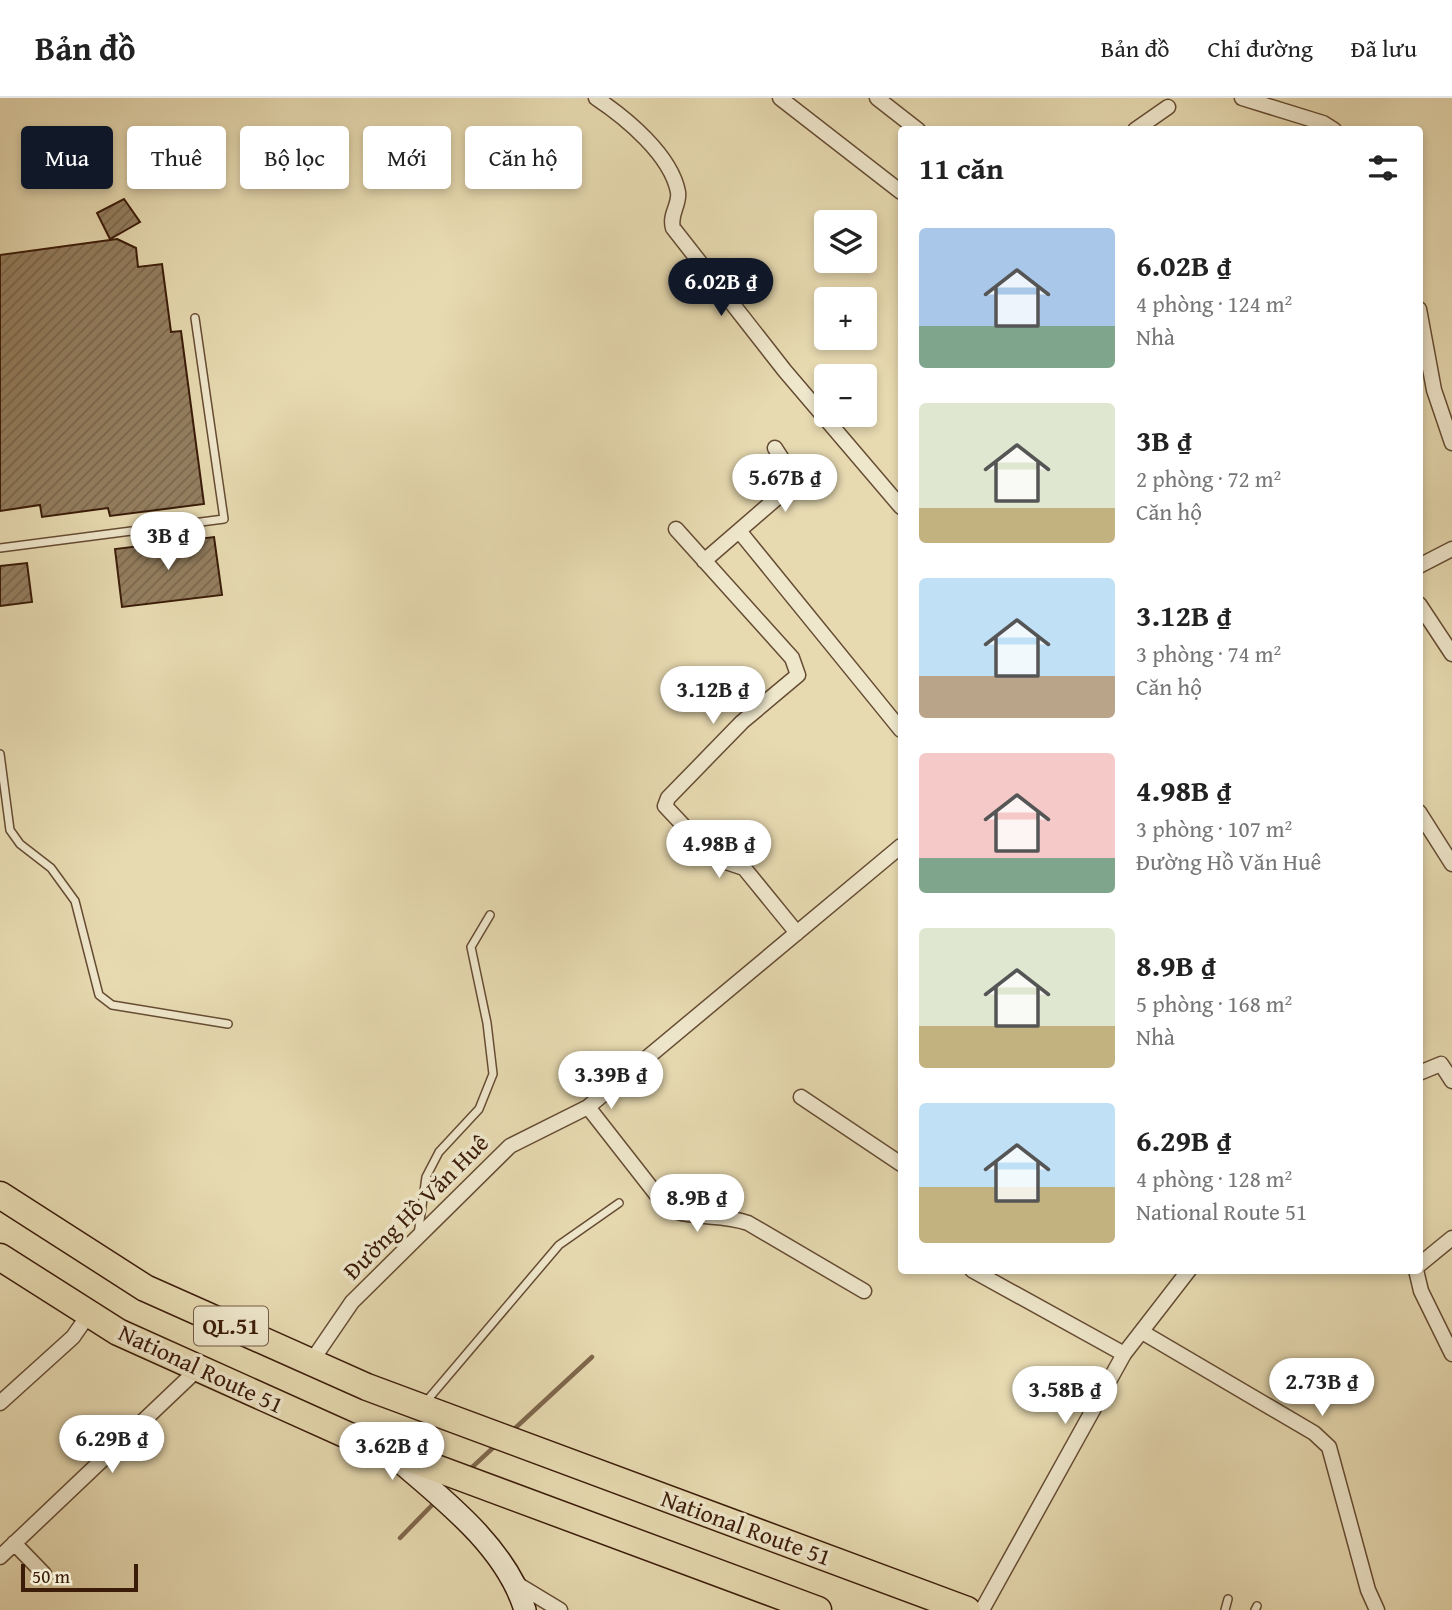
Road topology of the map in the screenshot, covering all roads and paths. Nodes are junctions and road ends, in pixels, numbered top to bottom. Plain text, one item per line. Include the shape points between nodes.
1 (596, 98) edge
2 (780, 98) edge
3 (877, 98) edge
4 (1242, 98) edge
5 (1168, 107) dead end
6 (913, 126) edge
7 (1141, 126) edge
8 (1328, 126) edge
9 (898, 190) edge
10 (195, 318) dead end
11 (1423, 331) edge
12 (1452, 443) edge
13 (775, 448) dead end
14 (898, 503) edge
15 (676, 529) dead end
16 (740, 531) junction
17 (0, 548) edge
18 (1452, 549) edge
19 (704, 561) junction
20 (1423, 564) edge
21 (1423, 610) edge
22 (1452, 654) edge
23 (898, 726) edge
24 (0, 754) edge
25 (1423, 818) edge
26 (898, 849) edge
27 (1452, 864) edge
28 (490, 915) dead end
29 (797, 933) junction
30 (228, 1024) dead end
31 (1423, 1071) edge
32 (1452, 1081) edge
33 (801, 1097) dead end
34 (589, 1107) junction
35 (898, 1162) edge
36 (0, 1195) edge
37 (620, 1203) dead end
38 (1452, 1238) edge
39 (417, 1239) junction
40 (0, 1257) edge
41 (1423, 1262) edge
42 (979, 1274) edge
43 (1186, 1274) edge
44 (1417, 1274) edge
45 (864, 1291) dead end
46 (89, 1314) junction
47 (1142, 1332) junction
48 (1124, 1354) junction
49 (1452, 1354) edge
50 (311, 1362) junction
51 (199, 1368) junction
52 (0, 1403) edge
53 (422, 1407) junction
54 (385, 1449) junction
55 (15, 1543) junction
56 (0, 1557) edge
57 (44, 1574) dead end
58 (517, 1584) junction
59 (1228, 1599) dead end
60 (525, 1610) edge
61 (561, 1610) edge
62 (818, 1610) edge
63 (967, 1610) edge
64 (982, 1610) edge
65 (1225, 1610) edge
66 (1377, 1610) edge

1 - 14 street via 649,141 674,177 679,199 670,218 673,228 785,371
2 - 9 street
3 - 6 street
4 - 8 street
5 - 7 street
10 - 17 lane via 224,519
11 - 12 street via 1434,390
13 - 16 street via 794,481
15 - 19 street
16 - 19 street
16 - 23 street
18 - 20 street
19 - 29 street via 792,658 798,675 742,722 665,806 714,858 744,868
21 - 22 street
24 - 30 lane via 10,830 51,868 75,901 99,995 112,1005
25 - 27 street
26 - 29 street, Đường Hồ Văn Huê
28 - 39 lane via 471,947 493,1074 479,1109 439,1152 426,1177
29 - 34 street, Đường Hồ Văn Huê
31 - 32 street via 1441,1064
33 - 35 street
34 - 39 street, Đường Hồ Văn Huê via 510,1146
34 - 45 street via 667,1208 683,1215 748,1223
36 - 50 highway, National Route 51 / QL.51 via 145,1288
37 - 53 lane via 558,1245
38 - 41 street
39 - 50 street, Đường Hồ Văn Huê via 352,1302
40 - 46 highway, National Route 51 / QL.51
42 - 48 street
43 - 47 street
44 - 49 street
46 - 51 highway, National Route 51 / QL.51
46 - 52 street via 73,1337
47 - 48 street
47 - 66 street via 1314,1433 1329,1447
48 - 64 street
50 - 53 highway, National Route 51 / QL.51
51 - 54 highway, National Route 51 / QL.51
51 - 55 street
53 - 63 highway, National Route 51 / QL.51
54 - 58 street via 494,1552
54 - 62 highway, National Route 51 / QL.51
55 - 56 street
55 - 57 street
58 - 60 street
58 - 61 street
59 - 65 lane

